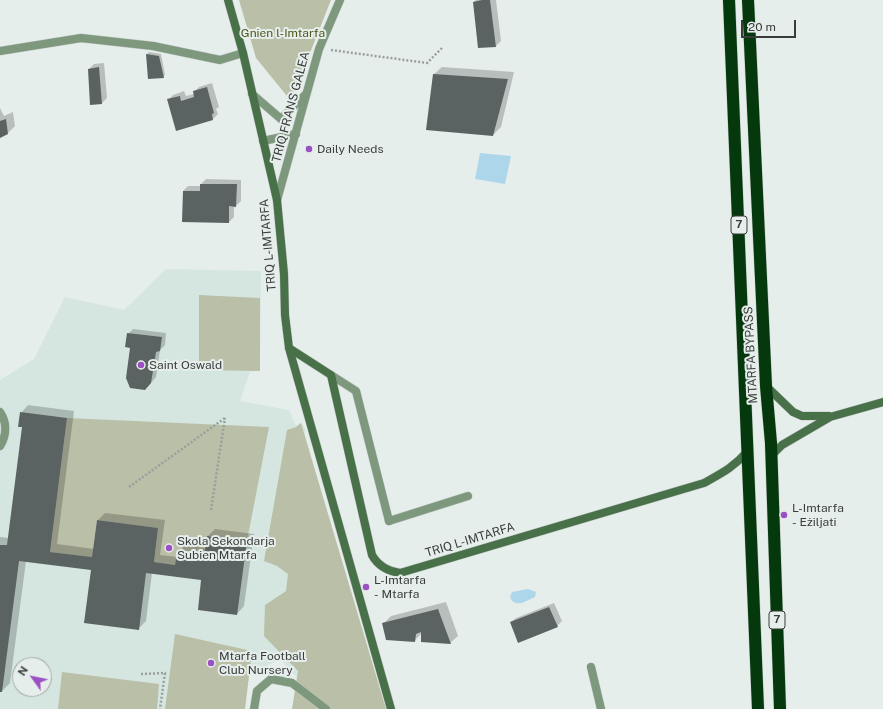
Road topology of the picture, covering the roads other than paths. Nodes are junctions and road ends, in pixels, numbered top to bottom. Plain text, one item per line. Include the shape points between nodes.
1 (228, 0) edge
2 (340, 0) edge
3 (729, 0) edge
4 (748, 0) edge
5 (0, 51) edge
6 (243, 53) junction
7 (252, 94) junction
8 (307, 94) junction
9 (296, 134) junction
10 (263, 141) junction
11 (277, 200) junction
12 (289, 348) junction
13 (331, 375) junction
14 (766, 386) junction
15 (883, 402) edge
16 (0, 412) edge
17 (830, 416) junction
18 (0, 446) edge
19 (748, 450) junction
20 (771, 456) junction
21 (468, 496) dead end
22 (591, 667) dead end
23 (254, 709) edge
24 (326, 709) edge
25 (391, 709) edge
26 (601, 709) edge
27 (758, 709) edge
28 (780, 709) edge

1 - 6 street, TRIQ L-IMTARFA
2 - 8 street, TRIQ FRANS GALEA via 319,49
3 - 19 highway, MTARFA BYPASS / 7
4 - 14 highway, MTARFA BYPASS / 7
5 - 6 street via 81,38 153,46 220,60
6 - 7 street, TRIQ L-IMTARFA
7 - 8 street via 281,119
7 - 10 street, TRIQ L-IMTARFA
8 - 9 street, TRIQ FRANS GALEA
9 - 10 street
9 - 11 street, TRIQ FRANS GALEA
10 - 11 street, TRIQ L-IMTARFA
11 - 12 street, TRIQ L-IMTARFA
12 - 13 street
12 - 25 street, TRIQ L-IMTARFA
13 - 19 street, TRIQ L-IMTARFA via 372,555 376,562 391,572 400,573 704,483 737,463
13 - 21 street via 356,391 389,521
14 - 17 street via 793,412 802,416
14 - 20 highway, MTARFA BYPASS / 7
15 - 17 street
16 - 18 street via 6,431
17 - 20 street via 782,445
19 - 27 highway, MTARFA BYPASS / 7
20 - 28 highway, MTARFA BYPASS / 7
22 - 26 street
23 - 24 street via 256,691 271,679 292,682

